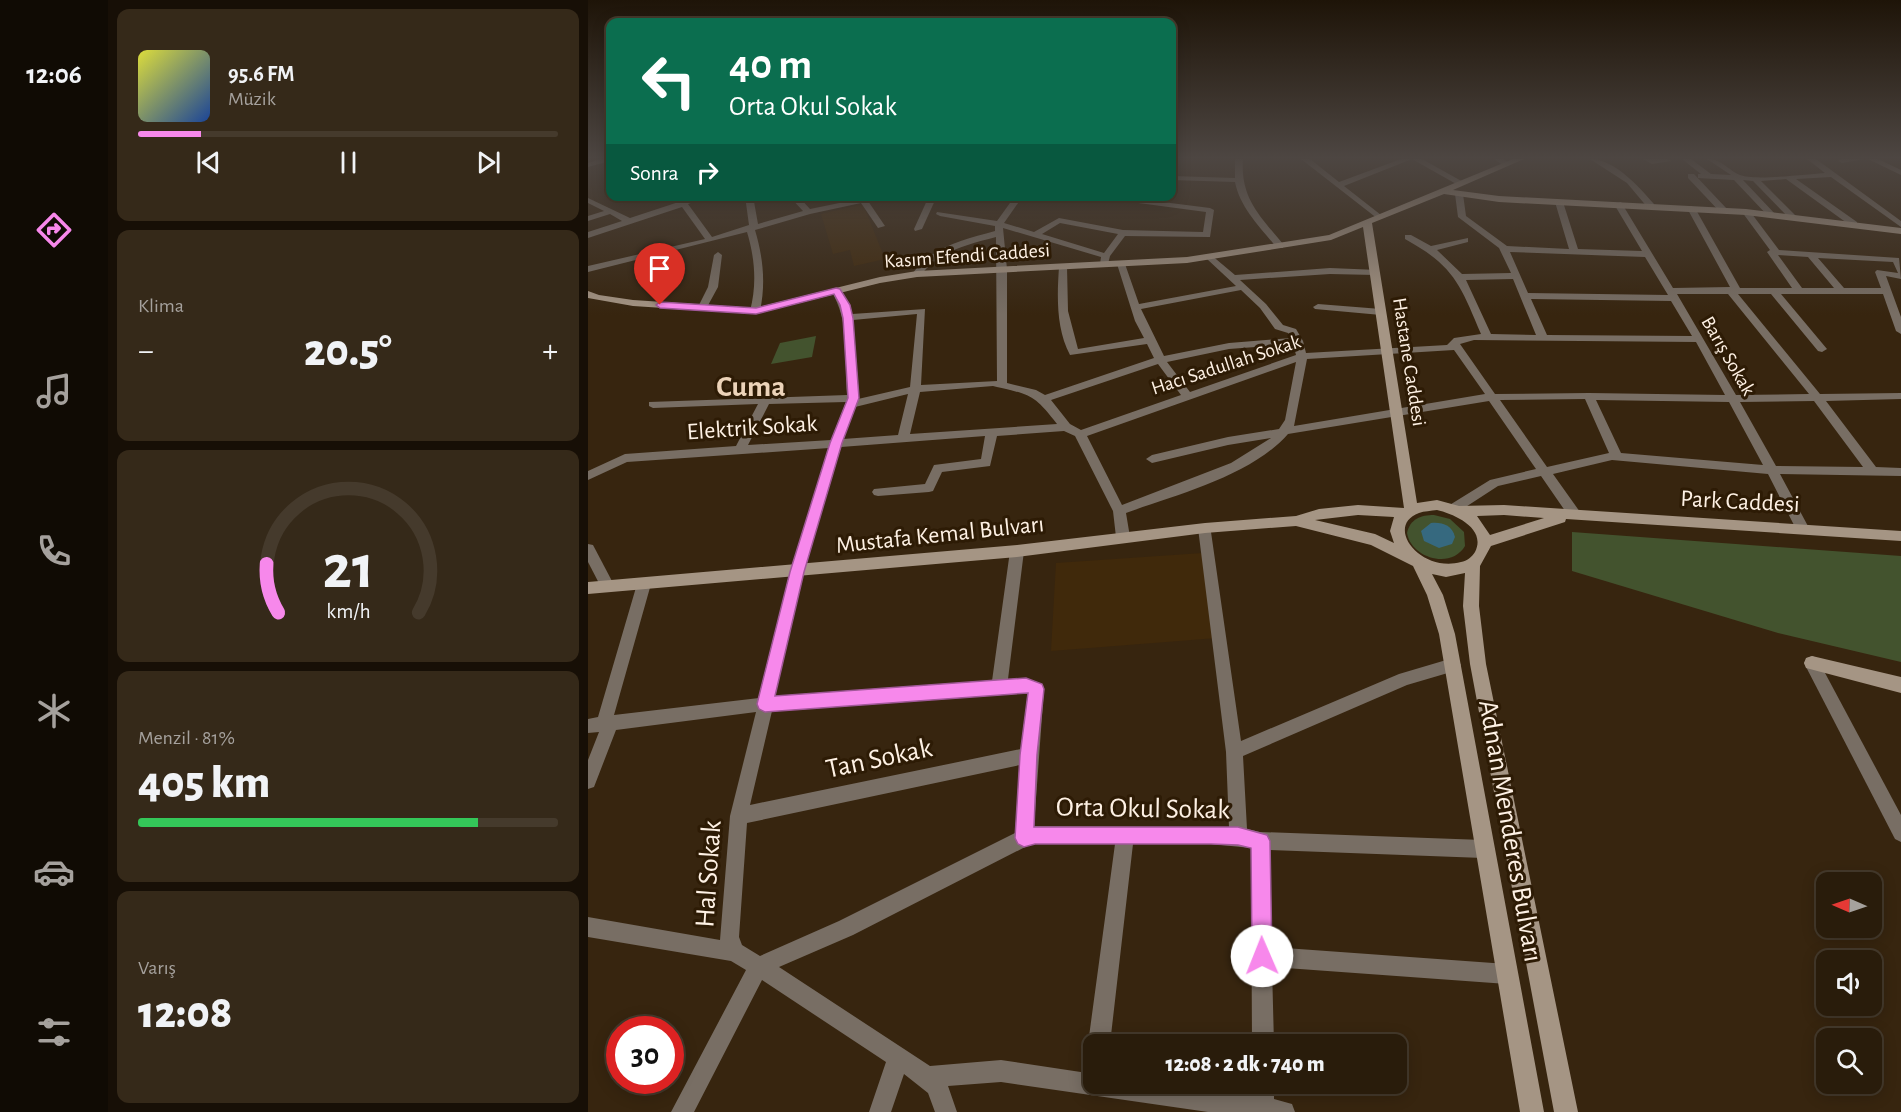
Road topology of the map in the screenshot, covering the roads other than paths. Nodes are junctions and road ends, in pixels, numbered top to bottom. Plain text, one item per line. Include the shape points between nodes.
1 (660, 211) edge
2 (695, 211) edge
3 (751, 211) edge
4 (812, 211) edge
5 (871, 211) edge
6 (926, 211) edge
7 (1010, 211) edge
8 (1210, 211) edge
9 (1251, 211) edge
10 (1365, 211) edge
11 (1393, 211) edge
12 (1461, 211) edge
13 (1562, 211) edge
14 (1622, 211) edge
15 (1692, 211) edge
16 (1724, 211) edge
17 (1768, 211) edge
18 (1786, 211) edge
19 (1836, 211) edge
20 (1882, 211) edge
21 (609, 212) joint
22 (808, 212) joint
23 (1746, 212) junction
24 (940, 214) dead end
25 (1772, 215) junction
26 (1792, 217) junction
27 (588, 219) edge
28 (1373, 219) junction
29 (631, 222) junction
30 (1854, 224) junction
31 (1901, 225) edge
32 (882, 226) dead end
33 (752, 227) junction
34 (999, 228) junction
35 (918, 229) dead end
36 (1901, 231) edge
37 (1123, 233) junction
38 (588, 235) edge
39 (1035, 235) junction
40 (1408, 237) dead end
41 (710, 240) junction
42 (1465, 240) dead end
43 (1280, 246) junction
44 (1431, 249) junction
45 (1504, 249) junction
46 (1574, 250) junction
47 (1775, 251) junction
48 (1809, 253) junction
49 (1646, 254) junction
50 (718, 255) dead end
51 (1210, 257) junction
52 (1105, 260) junction
53 (1121, 264) junction
54 (1063, 267) junction
55 (588, 269) edge
56 (1002, 270) junction
57 (1901, 271) edge
58 (1375, 272) junction
59 (917, 274) junction
60 (1518, 276) junction
61 (1901, 276) edge
62 (1461, 277) junction
63 (1233, 278) junction
64 (1244, 287) junction
65 (836, 291) junction
66 (1733, 291) junction
67 (1774, 291) junction
68 (1799, 291) junction
69 (1841, 291) junction
70 (1885, 291) junction
71 (588, 294) edge
72 (1672, 295) junction
73 (1527, 296) junction
74 (703, 307) junction
75 (1136, 307) junction
76 (1318, 307) dead end
77 (756, 311) junction
78 (1381, 312) junction
79 (848, 318) junction
80 (1901, 331) edge
81 (1487, 338) junction
82 (1543, 338) junction
83 (1699, 339) junction
84 (1150, 340) junction
85 (1298, 340) junction
86 (1454, 343) junction
87 (1822, 349) dead end
88 (1387, 351) junction
89 (1303, 356) junction
90 (1161, 361) junction
91 (1002, 384) junction
92 (915, 388) junction
93 (1187, 396) junction
94 (1589, 396) junction
95 (1901, 396) edge
96 (1490, 397) junction
97 (1817, 397) junction
98 (1044, 399) junction
99 (1732, 399) junction
100 (765, 401) junction
101 (853, 401) junction
102 (653, 404) dead end
103 (1397, 413) junction
104 (1066, 427) junction
105 (1283, 432) junction
106 (992, 433) junction
107 (1080, 434) junction
108 (903, 440) junction
109 (836, 443) junction
110 (740, 450) junction
111 (1617, 456) junction
112 (1152, 459) dead end
113 (1544, 470) junction
114 (1772, 470) junction
115 (1872, 471) junction
116 (1901, 472) edge
117 (588, 476) edge
118 (878, 492) dead end
119 (1456, 510) junction
120 (1119, 511) junction
121 (1408, 511) junction
122 (1572, 515) junction
123 (1296, 521) junction
124 (1205, 528) junction
125 (1802, 528) junction
126 (1901, 536) edge
127 (1123, 537) junction
128 (1485, 543) junction
129 (588, 549) edge
130 (1017, 551) junction
131 (1414, 560) junction
132 (1473, 563) junction
133 (797, 572) junction
134 (644, 584) junction
135 (608, 587) junction
136 (588, 588) edge
137 (1812, 663) joint
138 (1453, 665) junction
139 (1901, 684) edge
140 (999, 687) junction
141 (765, 704) junction
142 (601, 724) edge
143 (1233, 752) junction
144 (1029, 755) junction
145 (588, 781) edge
146 (739, 816) junction
147 (1901, 832) edge
148 (1125, 835) junction
149 (1238, 836) junction
150 (1024, 838) junction
151 (1260, 841) junction
152 (1483, 849) junction
153 (588, 927) edge
154 (734, 952) junction
155 (1262, 956) junction
156 (759, 966) junction
157 (1507, 974) junction
158 (1100, 1034) edge
159 (1263, 1034) edge
160 (898, 1058) junction
161 (928, 1077) junction
162 (1083, 1082) edge
163 (1163, 1094) edge
164 (1266, 1094) edge
165 (1270, 1111) edge
166 (682, 1112) edge
167 (880, 1112) edge
168 (946, 1112) edge
169 (1532, 1112) edge
170 (1566, 1112) edge

1 - 29 street
2 - 41 street
3 - 33 street
4 - 22 street
5 - 32 street
6 - 35 street
7 - 34 street
8 - 37 street via 1207,235
9 - 43 street
10 - 28 street
11 - 28 street, Kasım Efendi Caddesi
12 - 45 street via 1462,217
13 - 46 street
14 - 49 street, Barış Sokak
15 - 66 street
16 - 23 street
17 - 25 street
18 - 26 street
19 - 30 street
20 - 31 street
21 - 27 street
21 - 29 street
22 - 33 street
23 - 25 street
23 - 47 street
24 - 34 street
25 - 26 street
26 - 30 street
28 - 43 street, Kasım Efendi Caddesi via 1331,237
28 - 58 street, Hastane Caddesi
29 - 38 street
30 - 36 street
33 - 41 street
33 - 77 street via 760,276
34 - 39 street
34 - 56 street
34 - 59 street via 935,253
37 - 39 street via 1059,220
37 - 52 street
39 - 52 street
40 - 44 street
41 - 55 street
42 - 44 street
43 - 51 street, Kasım Efendi Caddesi
44 - 62 street
45 - 46 street
45 - 60 street
46 - 49 street
47 - 48 street
47 - 68 street via 1771,252
48 - 57 street via 1896,260
48 - 69 street
49 - 72 street, Barış Sokak
50 - 74 street via 713,287
51 - 53 street, Kasım Efendi Caddesi
51 - 63 street
52 - 53 street, Kasım Efendi Caddesi
52 - 54 street, Kasım Efendi Caddesi
53 - 75 street
54 - 56 street, Kasım Efendi Caddesi
54 - 84 street via 1063,312 1074,353
56 - 59 street, Kasım Efendi Caddesi
56 - 91 street
58 - 63 street
58 - 78 street, Hastane Caddesi
59 - 65 street, Kasım Efendi Caddesi
60 - 62 street
60 - 73 street
61 - 70 street via 1880,272
62 - 81 street
63 - 64 street
64 - 75 street
64 - 85 street via 1280,327 1292,331
65 - 77 street, Kasım Efendi Caddesi
65 - 79 street
66 - 67 street
66 - 72 street
66 - 97 street
67 - 68 street
67 - 87 street
68 - 69 street
69 - 70 street
70 - 80 street
71 - 74 street, Kasım Efendi Caddesi via 633,303
72 - 73 street
72 - 83 street, Barış Sokak
73 - 82 street
74 - 77 street, Kasım Efendi Caddesi
75 - 84 street
76 - 78 street
78 - 88 street, Hastane Caddesi
79 - 92 street via 922,312
79 - 101 street
81 - 82 street, Hacı Sadullah Sokak
81 - 86 street, Hacı Sadullah Sokak
82 - 83 street, Hacı Sadullah Sokak
83 - 99 street, Barış Sokak
84 - 90 street
85 - 89 street
85 - 90 street via 1228,346
86 - 88 street, Hacı Sadullah Sokak via 1450,348
86 - 96 street
88 - 89 street, Hacı Sadullah Sokak
88 - 103 street, Hastane Caddesi
89 - 93 street, Hacı Sadullah Sokak
89 - 105 street via 1292,417
90 - 93 street
90 - 98 street via 1106,375
91 - 92 street
91 - 98 street
92 - 101 street
92 - 108 street
93 - 107 street, Hacı Sadullah Sokak
94 - 96 street
94 - 99 street
94 - 111 street
95 - 97 street
96 - 103 street
96 - 113 street
97 - 99 street
97 - 115 street
98 - 104 street
99 - 114 street, Barış Sokak
100 - 101 street
100 - 102 street
100 - 110 street
101 - 109 street, Hal Sokak
103 - 105 street
103 - 121 street, Hastane Caddesi
104 - 106 street, Elektrik Sokak
104 - 107 street
105 - 112 street
105 - 120 street via 1265,448 1222,472
106 - 108 street, Elektrik Sokak
106 - 118 street via 986,463 938,468 929,488
107 - 120 street
108 - 109 street, Elektrik Sokak
109 - 110 street, Elektrik Sokak
109 - 133 street, Hal Sokak
110 - 117 street, Elektrik Sokak via 625,458
111 - 113 street
111 - 114 street
113 - 119 street via 1494,483
113 - 122 street
114 - 115 street
114 - 125 street, Barış Sokak
115 - 116 street
119 - 121 street via 1429,505
119 - 122 street, Park Caddesi
119 - 128 street via 1477,524
120 - 127 street
121 - 123 street via 1358,510
121 - 131 street via 1399,521 1397,536 1401,547
122 - 125 street, Park Caddesi
122 - 128 street
123 - 124 street, Mustafa Kemal Bulvarı
123 - 131 street via 1375,540
124 - 127 street, Mustafa Kemal Bulvarı
124 - 143 street
125 - 126 street, Park Caddesi
127 - 130 street, Mustafa Kemal Bulvarı
128 - 132 street via 1481,556
129 - 135 street
130 - 133 street, Mustafa Kemal Bulvarı
130 - 140 street
131 - 132 street via 1449,570
131 - 138 street, Adnan Menderes Bulvarı via 1435,595
132 - 170 street, Adnan Menderes Bulvarı via 1470,606 1478,664
133 - 134 street, Mustafa Kemal Bulvarı
133 - 141 street, Hal Sokak
134 - 135 street, Mustafa Kemal Bulvarı
134 - 142 street
135 - 136 street, Mustafa Kemal Bulvarı
137 - 139 street
137 - 147 street
138 - 143 street via 1404,679
138 - 152 street, Adnan Menderes Bulvarı
140 - 141 street
140 - 144 street via 1026,685 1036,689
141 - 142 street
141 - 146 street, Hal Sokak
142 - 145 street
143 - 149 street
144 - 146 street, Tan Sokak
144 - 150 street
146 - 154 street, Hal Sokak via 729,938
148 - 149 street, Orta Okul Sokak
148 - 150 street, Orta Okul Sokak
148 - 158 street
149 - 151 street, Orta Okul Sokak
150 - 156 street, Orta Okul Sokak via 846,928
151 - 152 street, Orta Okul Sokak
151 - 155 street
152 - 157 street, Adnan Menderes Bulvarı
153 - 154 street
154 - 156 street, Hal Sokak
155 - 157 street
155 - 159 street
156 - 160 street, Hal Sokak
156 - 166 street
157 - 169 street, Adnan Menderes Bulvarı
160 - 161 street, Hal Sokak
160 - 167 street
161 - 162 street via 1000,1071
161 - 168 street, Hal Sokak
163 - 165 street
164 - 165 street

